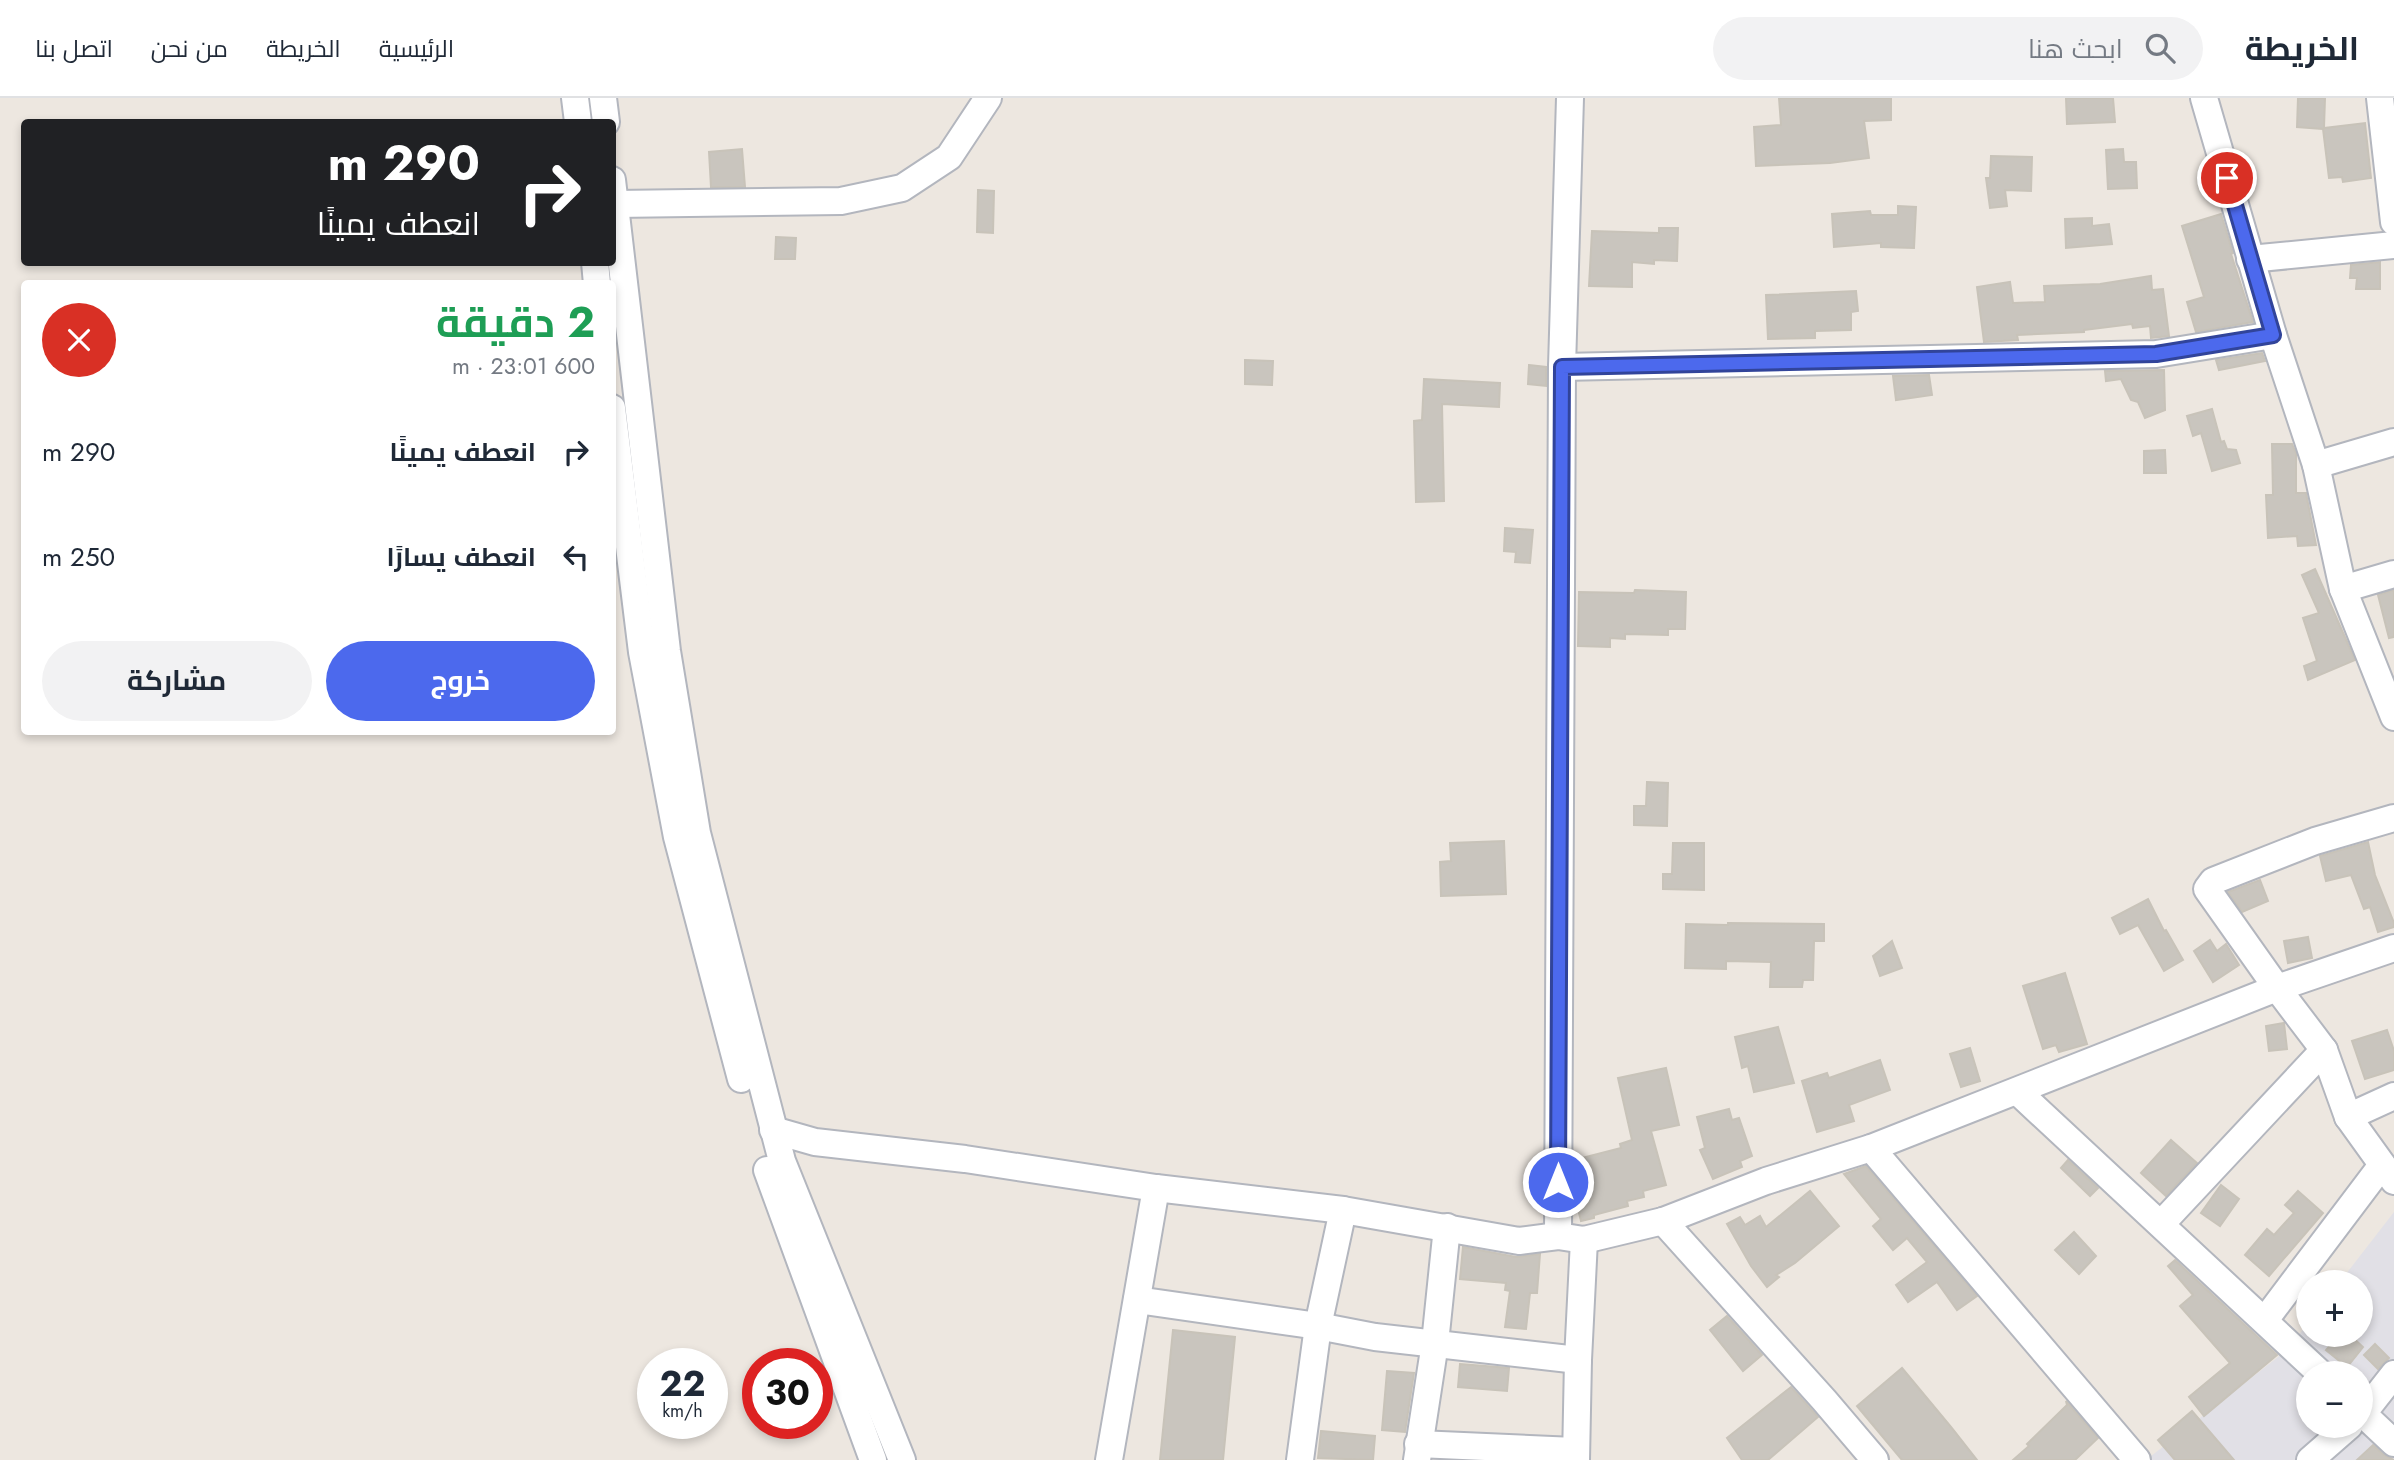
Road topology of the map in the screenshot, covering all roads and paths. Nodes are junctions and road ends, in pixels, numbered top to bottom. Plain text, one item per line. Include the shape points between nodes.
1 (575, 98) edge
2 (603, 98) edge
3 (988, 98) edge
4 (1570, 98) edge
5 (2204, 98) edge
6 (2380, 98) edge
7 (578, 119) edge
8 (606, 119) edge
9 (616, 192) edge
10 (616, 209) edge
11 (2394, 222) edge
12 (2394, 245) edge
13 (2250, 259) junction
14 (2273, 335) junction
15 (1562, 367) junction
16 (616, 441) edge
17 (2394, 442) edge
18 (2316, 465) junction
19 (2394, 574) edge
20 (2343, 589) junction
21 (2394, 715) edge
22 (2394, 818) edge
23 (2394, 948) edge
24 (2277, 988) junction
25 (2324, 1050) junction
26 (2018, 1092) junction
27 (2394, 1096) edge
28 (2348, 1117) junction
29 (774, 1130) junction
30 (815, 1142) junction
31 (1871, 1148) junction
32 (782, 1161) junction
33 (2388, 1173) edge
34 (1156, 1188) junction
35 (1343, 1210) junction
36 (1663, 1221) junction
37 (2161, 1224) junction
38 (1447, 1227) junction
39 (1558, 1237) junction
40 (1584, 1240) junction
41 (1137, 1300) junction
42 (2265, 1320) junction
43 (1318, 1326) junction
44 (1435, 1343) junction
45 (1578, 1360) junction
46 (2308, 1361) edge
47 (2394, 1374) edge
48 (2373, 1400) edge
49 (2373, 1427) edge
50 (2335, 1438) edge
51 (2394, 1443) edge
52 (1417, 1452) edge
53 (1576, 1456) edge
54 (873, 1460) edge
55 (902, 1460) edge
56 (1109, 1460) edge
57 (1300, 1460) edge
58 (1875, 1460) edge
59 (2137, 1460) edge
60 (2310, 1460) edge

1 - 7 street
2 - 8 street
3 - 9 street via 949,157 902,188 841,201
4 - 15 street
5 - 13 street
6 - 11 street
10 - 29 street via 667,651 697,834
12 - 13 street
13 - 14 street
14 - 15 street via 2156,354
14 - 18 street
15 - 39 street
16 - 54 street via 642,652 677,836 766,1169
17 - 18 street
18 - 20 street
19 - 20 street
20 - 21 street
22 - 24 street via 2315,841 2213,881 2207,888
23 - 24 street
24 - 25 street
24 - 26 street
25 - 28 street
25 - 37 street
26 - 31 street
26 - 37 street
27 - 28 street
28 - 33 street
29 - 30 street
29 - 32 street
30 - 32 street
30 - 34 street
31 - 36 street via 1766,1181
31 - 59 street
32 - 55 street
33 - 42 street
34 - 35 street
34 - 41 street
35 - 38 street
35 - 43 street
36 - 40 street
36 - 58 street
37 - 42 street
38 - 39 street via 1519,1241
38 - 44 street
39 - 40 street
40 - 45 street
41 - 43 street
41 - 56 street
42 - 46 street
43 - 44 street
43 - 57 street
44 - 45 street
44 - 52 street
45 - 53 street
47 - 48 street
49 - 51 street
50 - 60 street
52 - 53 street

